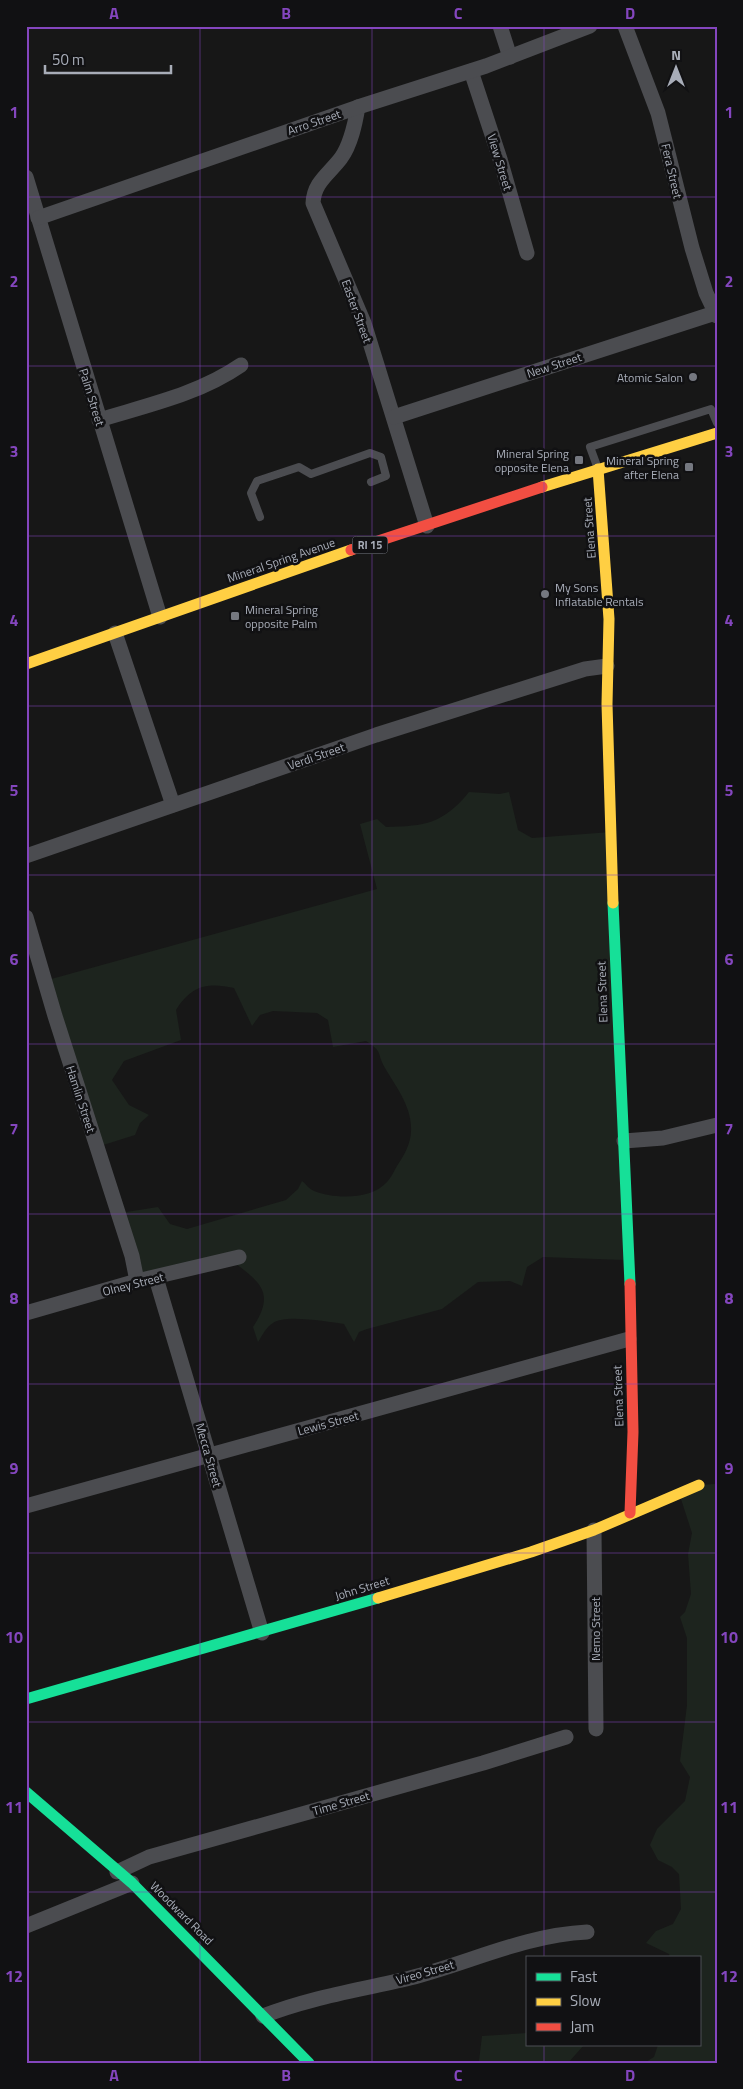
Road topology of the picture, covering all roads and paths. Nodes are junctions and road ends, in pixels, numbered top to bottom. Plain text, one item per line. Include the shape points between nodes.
1 (500, 26) edge
2 (590, 26) edge
3 (625, 26) edge
4 (510, 57) junction
5 (471, 71) junction
6 (358, 107) junction
7 (26, 177) edge
8 (38, 218) junction
9 (527, 254) dead end
10 (716, 314) edge
11 (241, 365) dead end
12 (394, 417) junction
13 (99, 420) junction
14 (717, 423) edge
15 (717, 433) edge
16 (598, 469) junction
17 (371, 482) dead end
18 (260, 518) dead end
19 (427, 526) junction
20 (160, 617) junction
21 (115, 633) junction
22 (26, 664) edge
23 (607, 666) junction
24 (173, 805) junction
25 (26, 856) edge
26 (26, 917) edge
27 (717, 1125) edge
28 (624, 1141) junction
29 (239, 1257) dead end
30 (156, 1278) junction
31 (137, 1281) junction
32 (26, 1313) edge
33 (629, 1339) junction
34 (209, 1455) junction
35 (699, 1485) dead end
36 (26, 1506) edge
37 (630, 1513) junction
38 (594, 1530) junction
39 (262, 1633) junction
40 (26, 1699) edge
41 (596, 1729) dead end
42 (566, 1737) dead end
43 (26, 1792) edge
44 (117, 1872) junction
45 (132, 1883) junction
46 (26, 1926) edge
47 (587, 1932) dead end
48 (263, 2016) junction
49 (309, 2063) edge

1 - 4 street
2 - 4 street, Arro Street
3 - 10 street, Fera Street via 658,113 684,221
4 - 5 street, Arro Street
5 - 6 street, Arro Street
5 - 9 street, View Street
6 - 8 street, Arro Street
6 - 12 street, Easter Street via 348,144 341,158 316,186 313,203 353,293
7 - 8 street, Palm Street
8 - 13 street, Palm Street
10 - 12 street, New Street
11 - 13 street via 218,380 169,399
12 - 19 street, Easter Street
13 - 20 street, Palm Street
14 - 16 lane via 711,409 590,447
15 - 16 street, Mineral Spring Avenue / RI 15
16 - 19 street, Mineral Spring Avenue / RI 15
16 - 23 street, Elena Street via 609,618
17 - 18 lane via 386,476 380,456 370,453 311,474 299,467 257,481 251,493
19 - 20 street, Mineral Spring Avenue / RI 15
20 - 21 street, Mineral Spring Avenue / RI 15
21 - 22 street, Mineral Spring Avenue / RI 15
21 - 24 street
23 - 24 street, Verdi Street via 585,669 376,735
23 - 28 street, Elena Street via 617,1022
24 - 25 street, Verdi Street
26 - 31 street, Hamlin Street via 132,1256
27 - 28 street via 663,1138
28 - 33 street, Elena Street
29 - 30 street, Olney Street
30 - 31 street, Olney Street
30 - 34 street, Mecca Street
31 - 32 street, Olney Street
33 - 34 street, Lewis Street
33 - 37 street, Elena Street via 633,1432
34 - 36 street, Lewis Street
34 - 39 street, Mecca Street
35 - 37 street, John Street
37 - 38 street, John Street
38 - 39 street, John Street
38 - 41 street, Nemo Street
39 - 40 street, John Street
42 - 44 street, Time Street via 149,1857
43 - 44 street, Woodward Road
44 - 45 street, Woodward Road
45 - 46 street
45 - 48 street, Woodward Road
47 - 48 street, Vireo Street via 524,1942 412,1977 291,2005
48 - 49 street, Woodward Road

